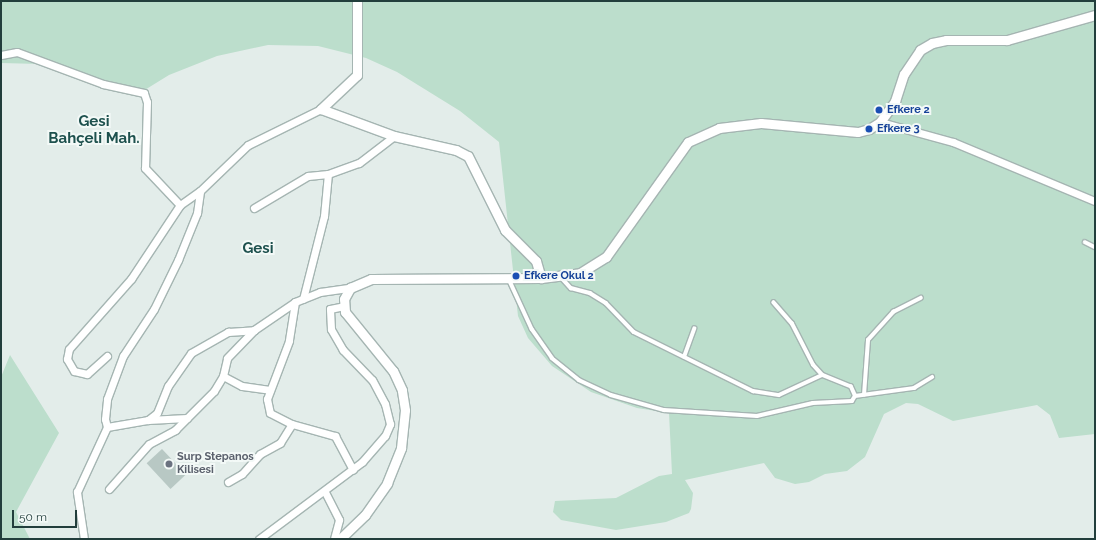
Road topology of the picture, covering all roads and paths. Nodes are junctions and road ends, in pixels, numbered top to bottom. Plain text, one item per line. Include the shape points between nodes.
1 (357, 1) edge
2 (1095, 15) edge
3 (1, 55) edge
4 (321, 109) junction
5 (880, 122) junction
6 (394, 136) junction
7 (328, 174) junction
8 (200, 191) junction
9 (1095, 200) edge
10 (180, 205) junction
11 (254, 208) dead end
12 (1085, 242) dead end
13 (1095, 247) edge
14 (508, 276) junction
15 (562, 277) junction
16 (541, 278) junction
17 (350, 288) junction
18 (921, 298) dead end
19 (303, 299) junction
20 (295, 302) junction
21 (774, 303) dead end
22 (344, 306) junction
23 (694, 329) dead end
24 (254, 330) junction
25 (107, 356) dead end
26 (684, 358) junction
27 (822, 375) junction
28 (223, 376) junction
29 (932, 377) dead end
30 (270, 390) junction
31 (864, 395) junction
32 (855, 396) junction
33 (187, 418) junction
34 (148, 420) junction
35 (292, 424) junction
36 (107, 427) junction
37 (353, 470) junction
38 (228, 482) dead end
39 (109, 489) dead end
40 (325, 492) junction
41 (84, 539) edge
42 (259, 539) edge
43 (334, 539) edge
44 (340, 539) edge

1 - 4 street via 357,74
2 - 5 street via 1007,40 946,40 932,43 920,50 904,74 895,101
3 - 10 street via 16,52 103,84 144,93 145,168
4 - 6 street
4 - 8 street via 248,145
5 - 9 street via 953,142
5 - 15 street via 858,132 761,123 719,128 688,142 606,257 580,273
6 - 7 street via 359,163
6 - 16 street via 456,150 468,156 505,230 536,261
7 - 11 street via 308,176
7 - 19 street via 324,216
8 - 10 street
8 - 36 street via 197,214 178,260 154,309 123,356 107,399
10 - 25 street via 132,279 69,349 67,359 74,371 86,374
12 - 13 lane
14 - 16 street
14 - 17 street via 371,278
14 - 32 lane via 532,329 552,358 578,380 611,396 664,410 756,416 813,403 847,403
15 - 16 street
15 - 26 lane via 571,288 601,299 634,332
17 - 19 street via 320,292
17 - 22 street
18 - 31 lane via 893,312 868,340
19 - 20 street
20 - 24 street
20 - 30 street via 289,341
21 - 27 lane via 792,324 810,360
22 - 37 street via 330,309 331,329 343,350 372,380 385,404 390,424 385,436
22 - 44 street via 349,318 393,371 402,390 405,410 401,448 387,483 365,514
23 - 26 lane
24 - 28 street via 227,358
24 - 34 street via 228,332 191,353 168,386 157,412
26 - 27 lane via 721,372 753,391 769,395 785,393
27 - 32 lane via 851,387
28 - 30 street via 242,386
28 - 33 street via 214,391
29 - 31 lane via 914,388
30 - 35 street via 267,399 270,413
31 - 32 lane
33 - 34 street
33 - 39 street via 149,444
34 - 36 street
35 - 37 street via 334,436
35 - 38 street via 280,443 260,454 242,474
36 - 41 street via 78,492
37 - 40 street
40 - 42 street
40 - 43 street via 339,520

